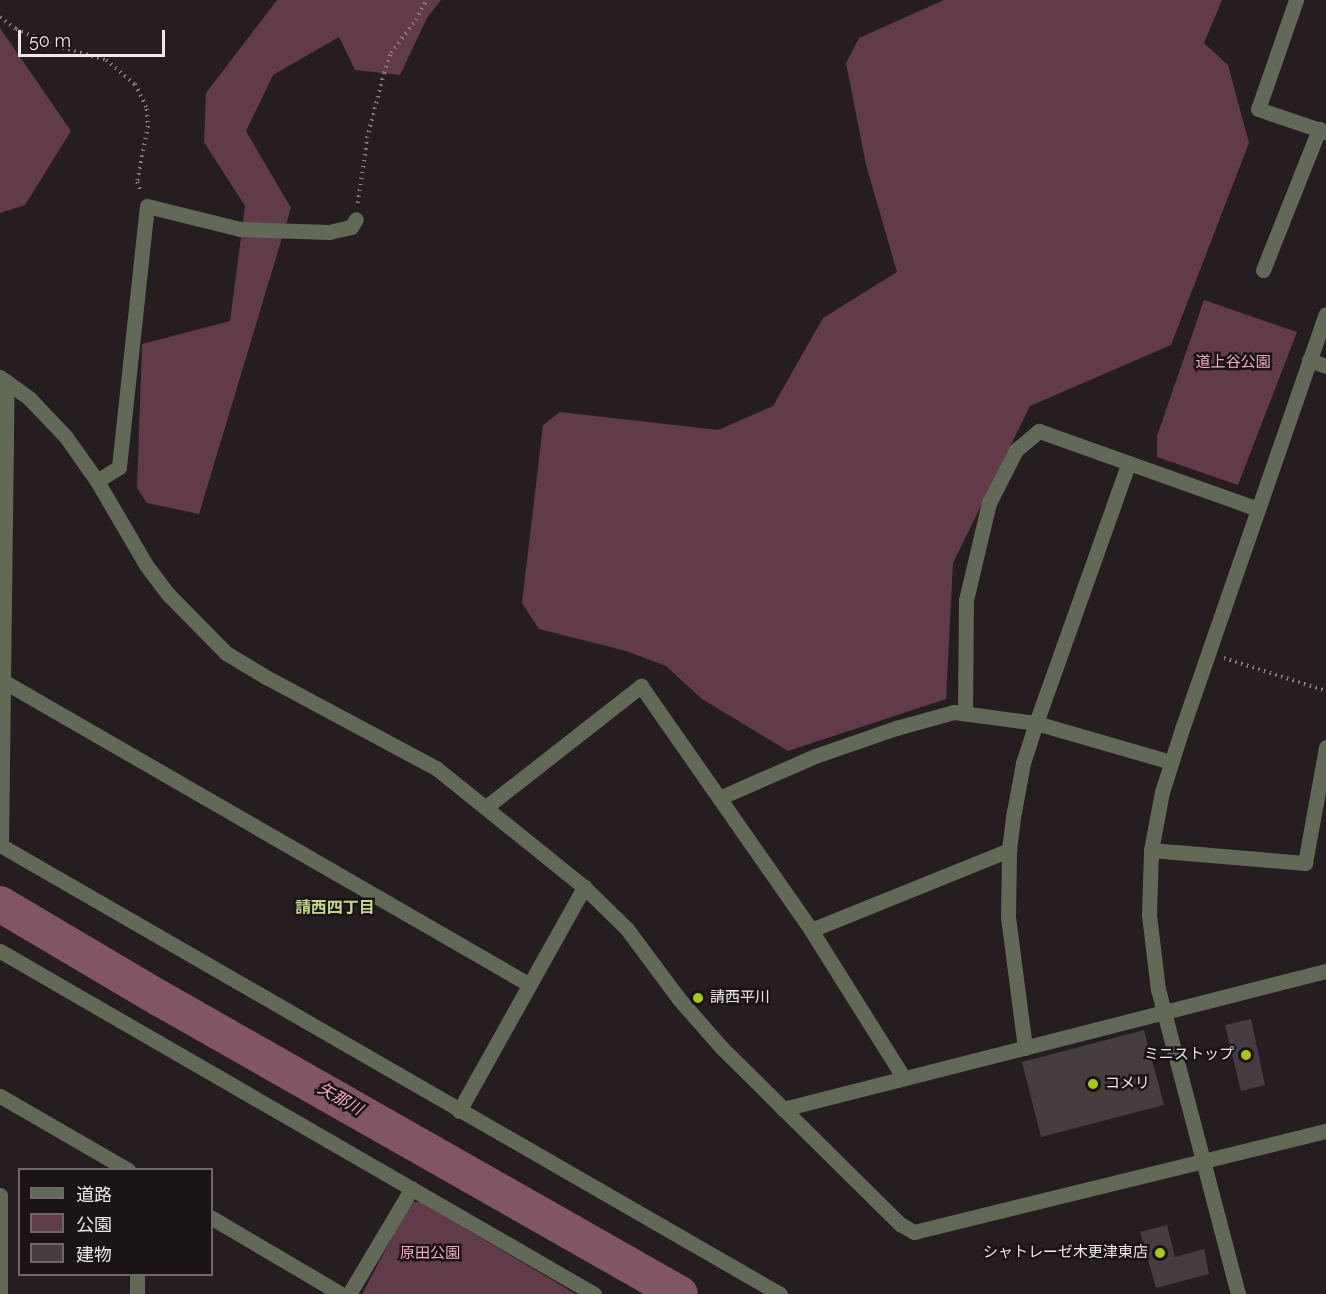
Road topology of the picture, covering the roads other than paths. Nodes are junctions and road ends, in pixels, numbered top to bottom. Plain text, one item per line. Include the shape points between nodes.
1 (1296, 0) edge
2 (1323, 131) edge
3 (356, 219) road end
4 (1263, 270) dead end
5 (1326, 314) edge
6 (1309, 360) junction
7 (1326, 366) edge
8 (4, 379) edge
9 (1128, 464) junction
10 (97, 481) junction
11 (1258, 509) junction
12 (3, 681) junction
13 (965, 713) junction
14 (1036, 723) junction
15 (1326, 747) edge
16 (1171, 762) junction
17 (719, 798) junction
18 (486, 807) junction
19 (0, 846) edge
20 (1009, 850) junction
21 (1151, 850) junction
22 (584, 887) junction
23 (811, 930) junction
24 (0, 951) edge
25 (1326, 971) edge
26 (530, 985) junction
27 (1164, 1012) junction
28 (1025, 1048) junction
29 (904, 1078) junction
30 (0, 1096) edge
31 (783, 1108) junction
32 (459, 1111) junction
33 (1326, 1131) edge
34 (1202, 1162) junction
35 (125, 1168) edge
36 (412, 1188) junction
37 (0, 1195) edge
38 (213, 1219) edge
39 (137, 1276) edge
40 (0, 1294) edge
41 (137, 1294) edge
42 (341, 1294) edge
43 (349, 1294) edge
44 (594, 1294) edge
45 (780, 1294) edge
46 (1238, 1294) edge

1 - 2 street via 1258,109
2 - 4 street
3 - 10 street via 351,227 329,232 240,230 147,206 119,467
5 - 6 street
6 - 7 street
6 - 11 street
8 - 10 street via 53,421
8 - 12 street
9 - 11 street
9 - 13 street via 1039,431 1016,450 989,503 966,600
9 - 14 street
10 - 18 street via 146,565 176,603 226,653 426,762
11 - 16 street
12 - 19 street
12 - 26 street
13 - 14 street
13 - 17 street via 954,712 896,728 825,752
14 - 16 street
14 - 20 street via 1023,763
15 - 21 street via 1305,863
16 - 21 street
17 - 18 street via 641,686
17 - 23 street
18 - 22 street
19 - 32 street
20 - 23 street
20 - 28 street via 1008,917
21 - 27 street via 1152,953
22 - 26 street
22 - 31 street via 627,929 721,1047
23 - 29 street
24 - 36 street
25 - 27 street
26 - 32 street
27 - 28 street
27 - 34 street
28 - 29 street
29 - 31 street
30 - 35 street
31 - 34 street via 900,1224 914,1232
32 - 45 street
33 - 34 street
34 - 46 street
36 - 43 street
36 - 44 street
37 - 40 street
38 - 42 street
39 - 41 street

